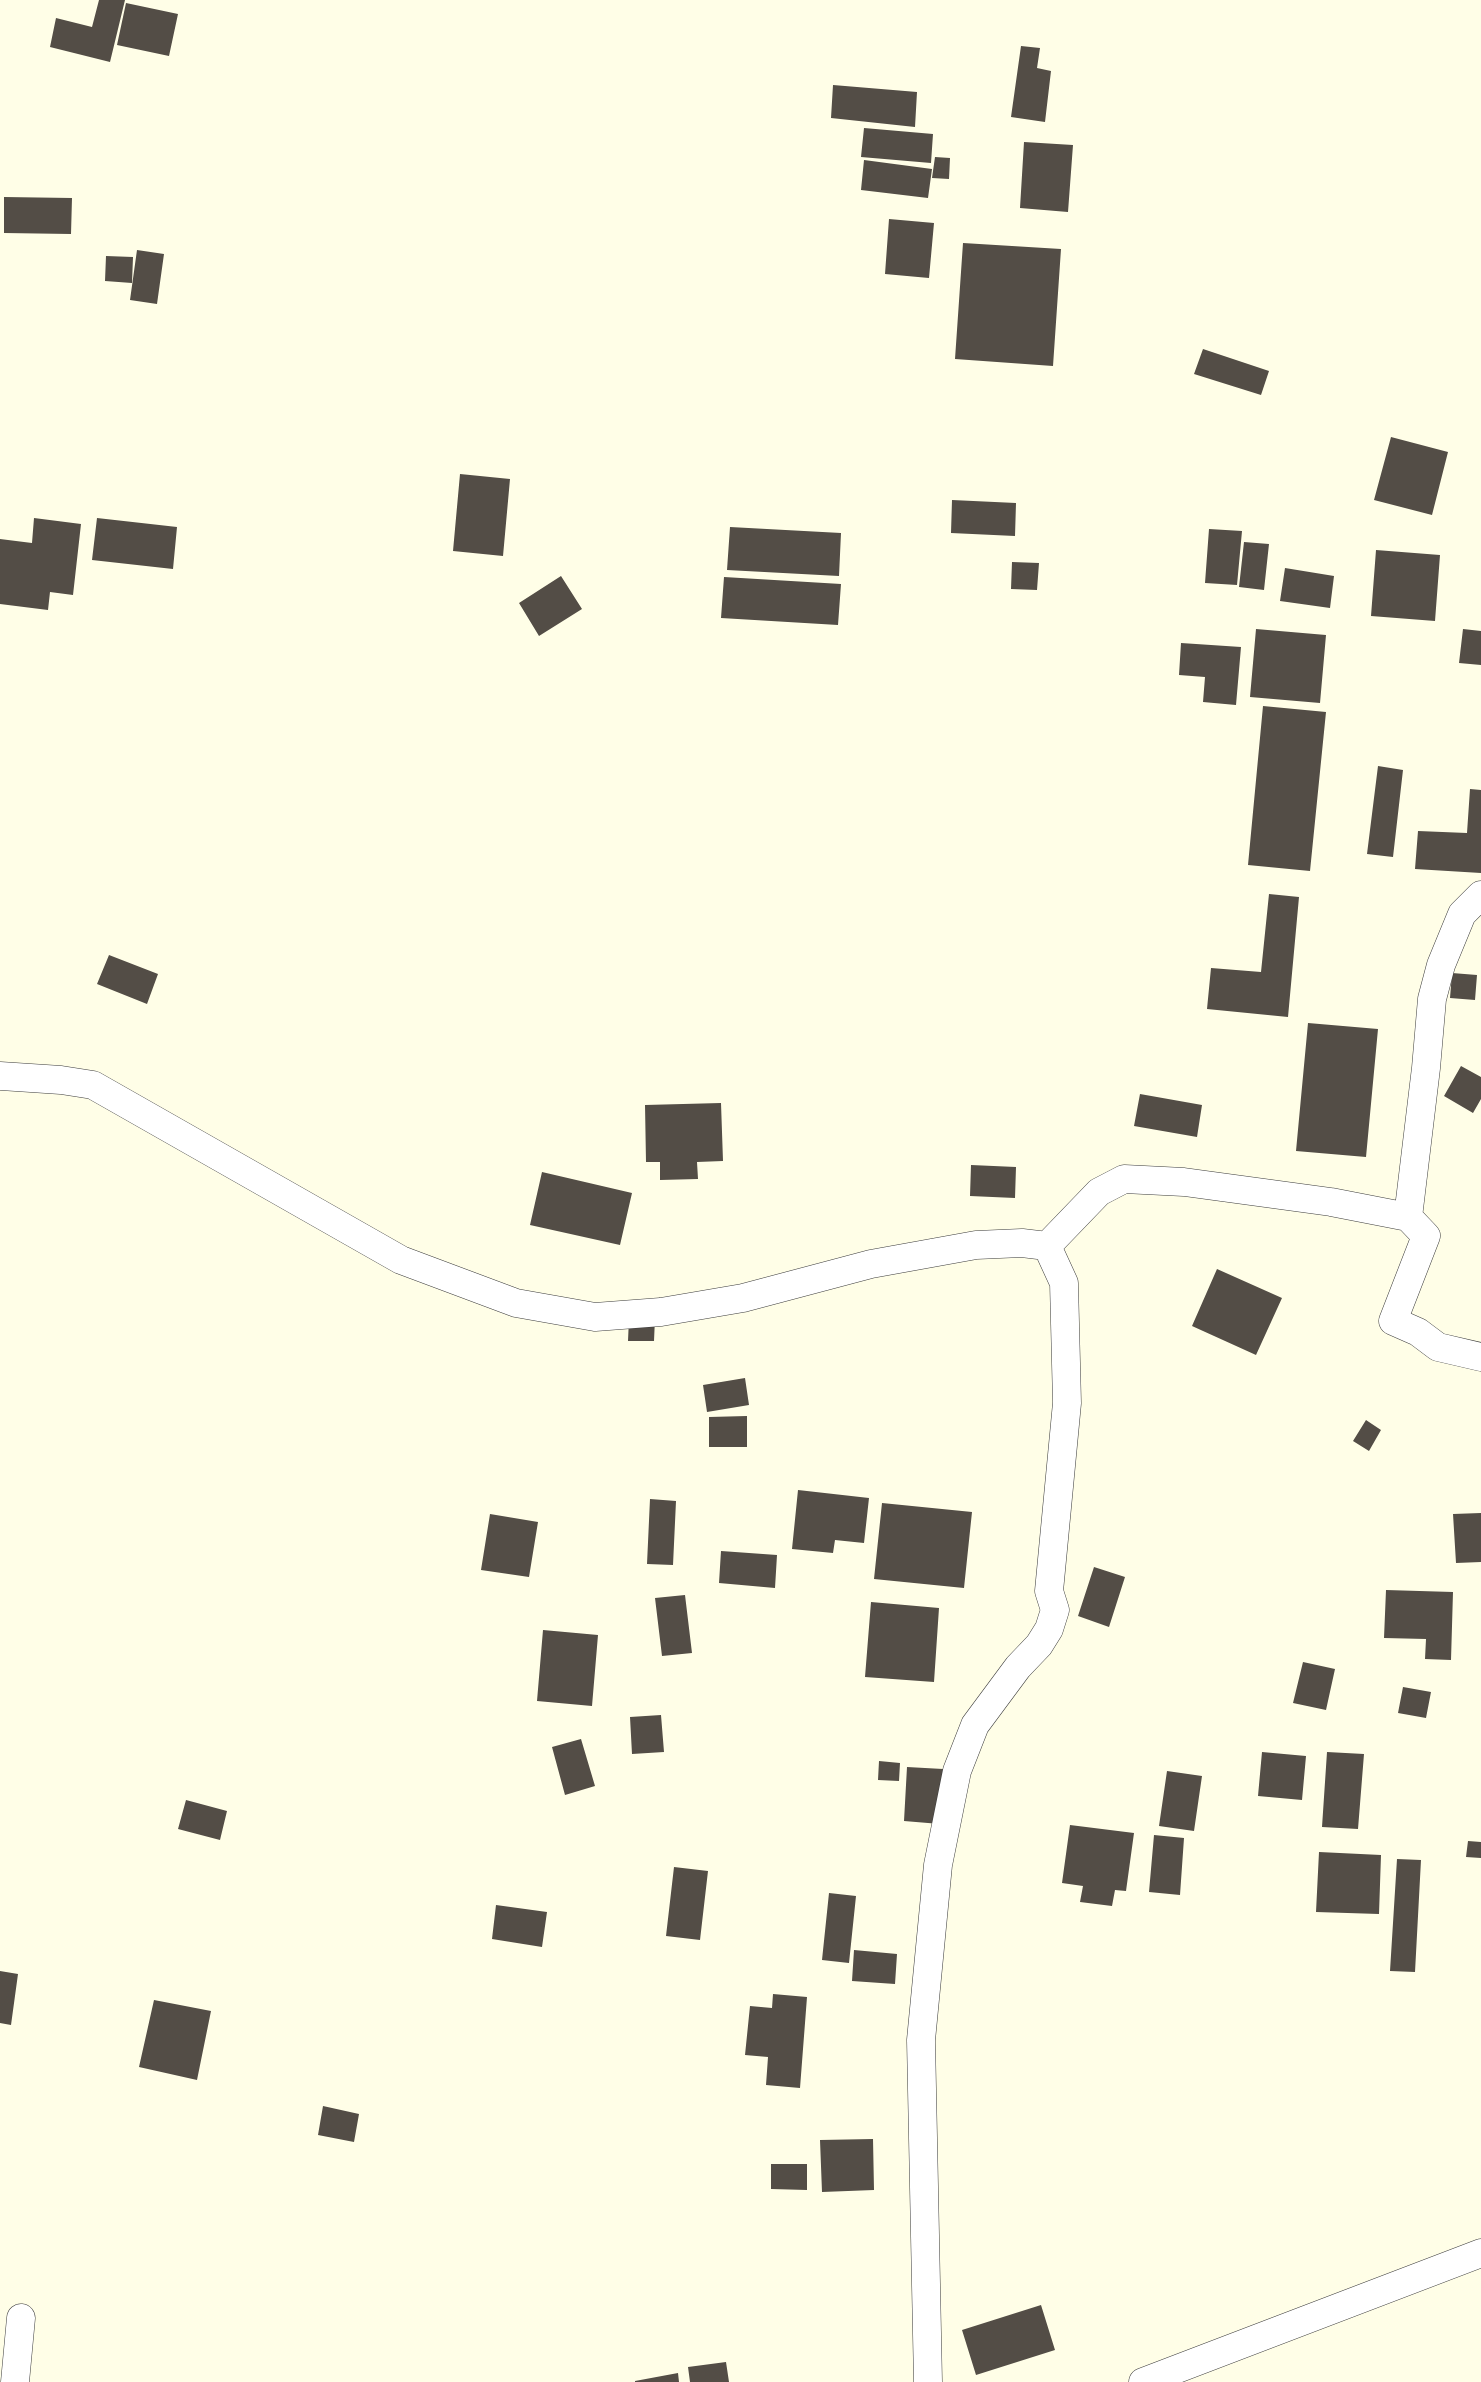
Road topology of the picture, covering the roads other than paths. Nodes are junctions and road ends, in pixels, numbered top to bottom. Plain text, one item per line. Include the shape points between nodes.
1 (1481, 895) edge
2 (0, 1076) edge
3 (1408, 1217) junction
4 (1047, 1246) junction
5 (1481, 1357) edge
6 (1481, 2253) edge
7 (21, 2318) dead end
8 (15, 2382) edge
9 (928, 2382) edge
10 (1143, 2382) edge

1 - 3 street via 1462,914 1441,965 1432,999
2 - 4 street via 61,1080 93,1086 401,1260 516,1303 595,1317 661,1312 743,1298 870,1264 976,1246 1022,1243
3 - 4 street via 1331,1202 1194,1184 1124,1179 1099,1192
3 - 5 street via 1426,1236 1393,1321 1418,1332 1438,1346
4 - 9 street via 1064,1283 1067,1403 1049,1591 1055,1610 1049,1629 1038,1646 1018,1667 976,1724 957,1771 938,1865 921,2040
6 - 10 street
7 - 8 street

